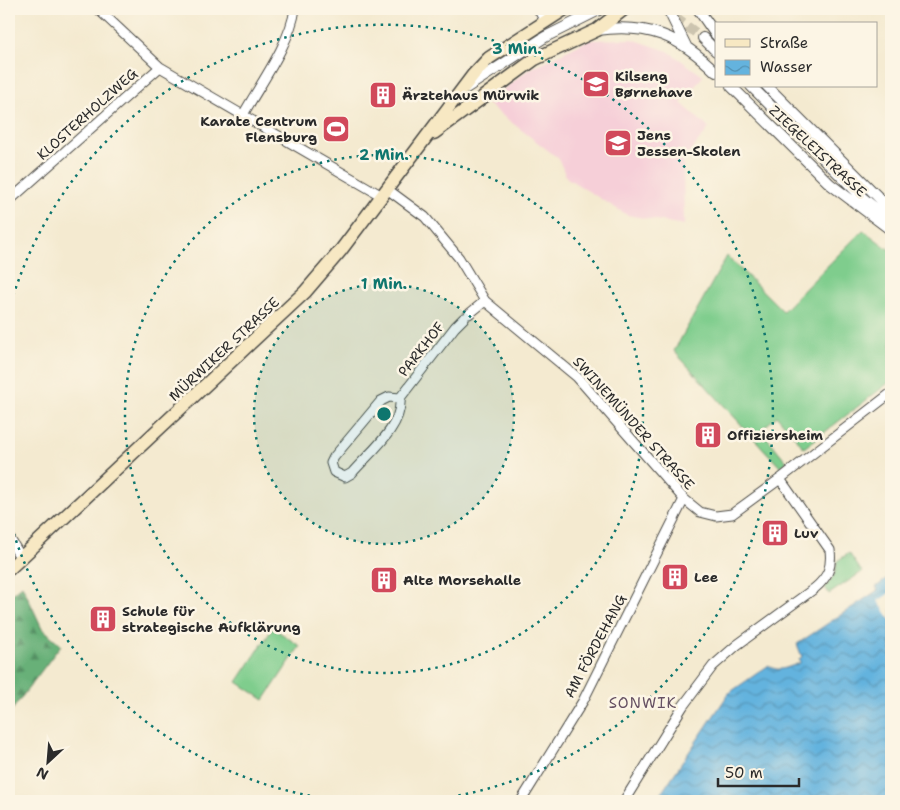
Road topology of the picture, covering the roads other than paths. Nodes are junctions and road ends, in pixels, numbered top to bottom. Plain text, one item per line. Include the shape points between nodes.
1 (98, 9) edge
2 (294, 9) edge
3 (538, 9) edge
4 (565, 9) edge
5 (624, 9) edge
6 (668, 9) edge
7 (698, 9) edge
8 (599, 10) edge
9 (545, 21) junction
10 (597, 30) junction
11 (715, 34) edge
12 (703, 38) tunnel mouth
13 (686, 47) junction
14 (715, 50) edge
15 (160, 67) junction
16 (715, 71) edge
17 (733, 88) edge
18 (753, 88) edge
19 (769, 88) edge
20 (460, 92) junction
21 (243, 115) junction
22 (424, 140) junction
23 (385, 193) junction
24 (9, 201) edge
25 (891, 210) edge
26 (891, 221) edge
27 (891, 230) edge
28 (485, 301) junction
29 (891, 393) edge
30 (400, 398) junction
31 (780, 479) junction
32 (684, 499) junction
33 (9, 538) edge
34 (21, 558) junction
35 (9, 569) edge
36 (521, 801) edge
37 (624, 801) edge

1 - 15 street, SWINEMÜNDER STRASSE
2 - 21 street via 286,37
3 - 9 street
4 - 9 main road, MÜRWIKER STRASSE
5 - 10 main road, MÜRWIKER STRASSE
6 - 13 street
7 - 11 street
8 - 20 street via 545,37
9 - 20 main road, MÜRWIKER STRASSE via 489,58
10 - 13 street via 636,27 663,34
10 - 22 main road, MÜRWIKER STRASSE via 535,59
12 - 14 street
13 - 16 street
15 - 21 street, SWINEMÜNDER STRASSE
15 - 24 street, KLOSTERHOLZWEG
17 - 27 street, ZIEGELEISTRASSE via 830,184
18 - 26 street, ZIEGELEISTRASSE via 864,199
19 - 25 street, ZIEGELEISTRASSE
20 - 22 main road, MÜRWIKER STRASSE
21 - 23 street, SWINEMÜNDER STRASSE
22 - 23 main road, MÜRWIKER STRASSE
23 - 28 street, SWINEMÜNDER STRASSE via 411,205 436,230 459,258
23 - 34 main road, MÜRWIKER STRASSE via 305,292
28 - 30 street, PARKHOF via 455,326
28 - 32 street, SWINEMÜNDER STRASSE via 577,378
29 - 31 street, SWINEMÜNDER STRASSE
30 - 30 street, PARKHOF via 401,407 394,424 352,473 345,478 334,472 334,457 375,407 389,397
31 - 32 street, SWINEMÜNDER STRASSE via 732,514 716,516 700,512
31 - 37 street via 830,550 832,562 829,571 812,591 713,666
32 - 36 street, AM FÖRDEHANG via 591,685
33 - 34 street
34 - 35 main road, MÜRWIKER STRASSE

